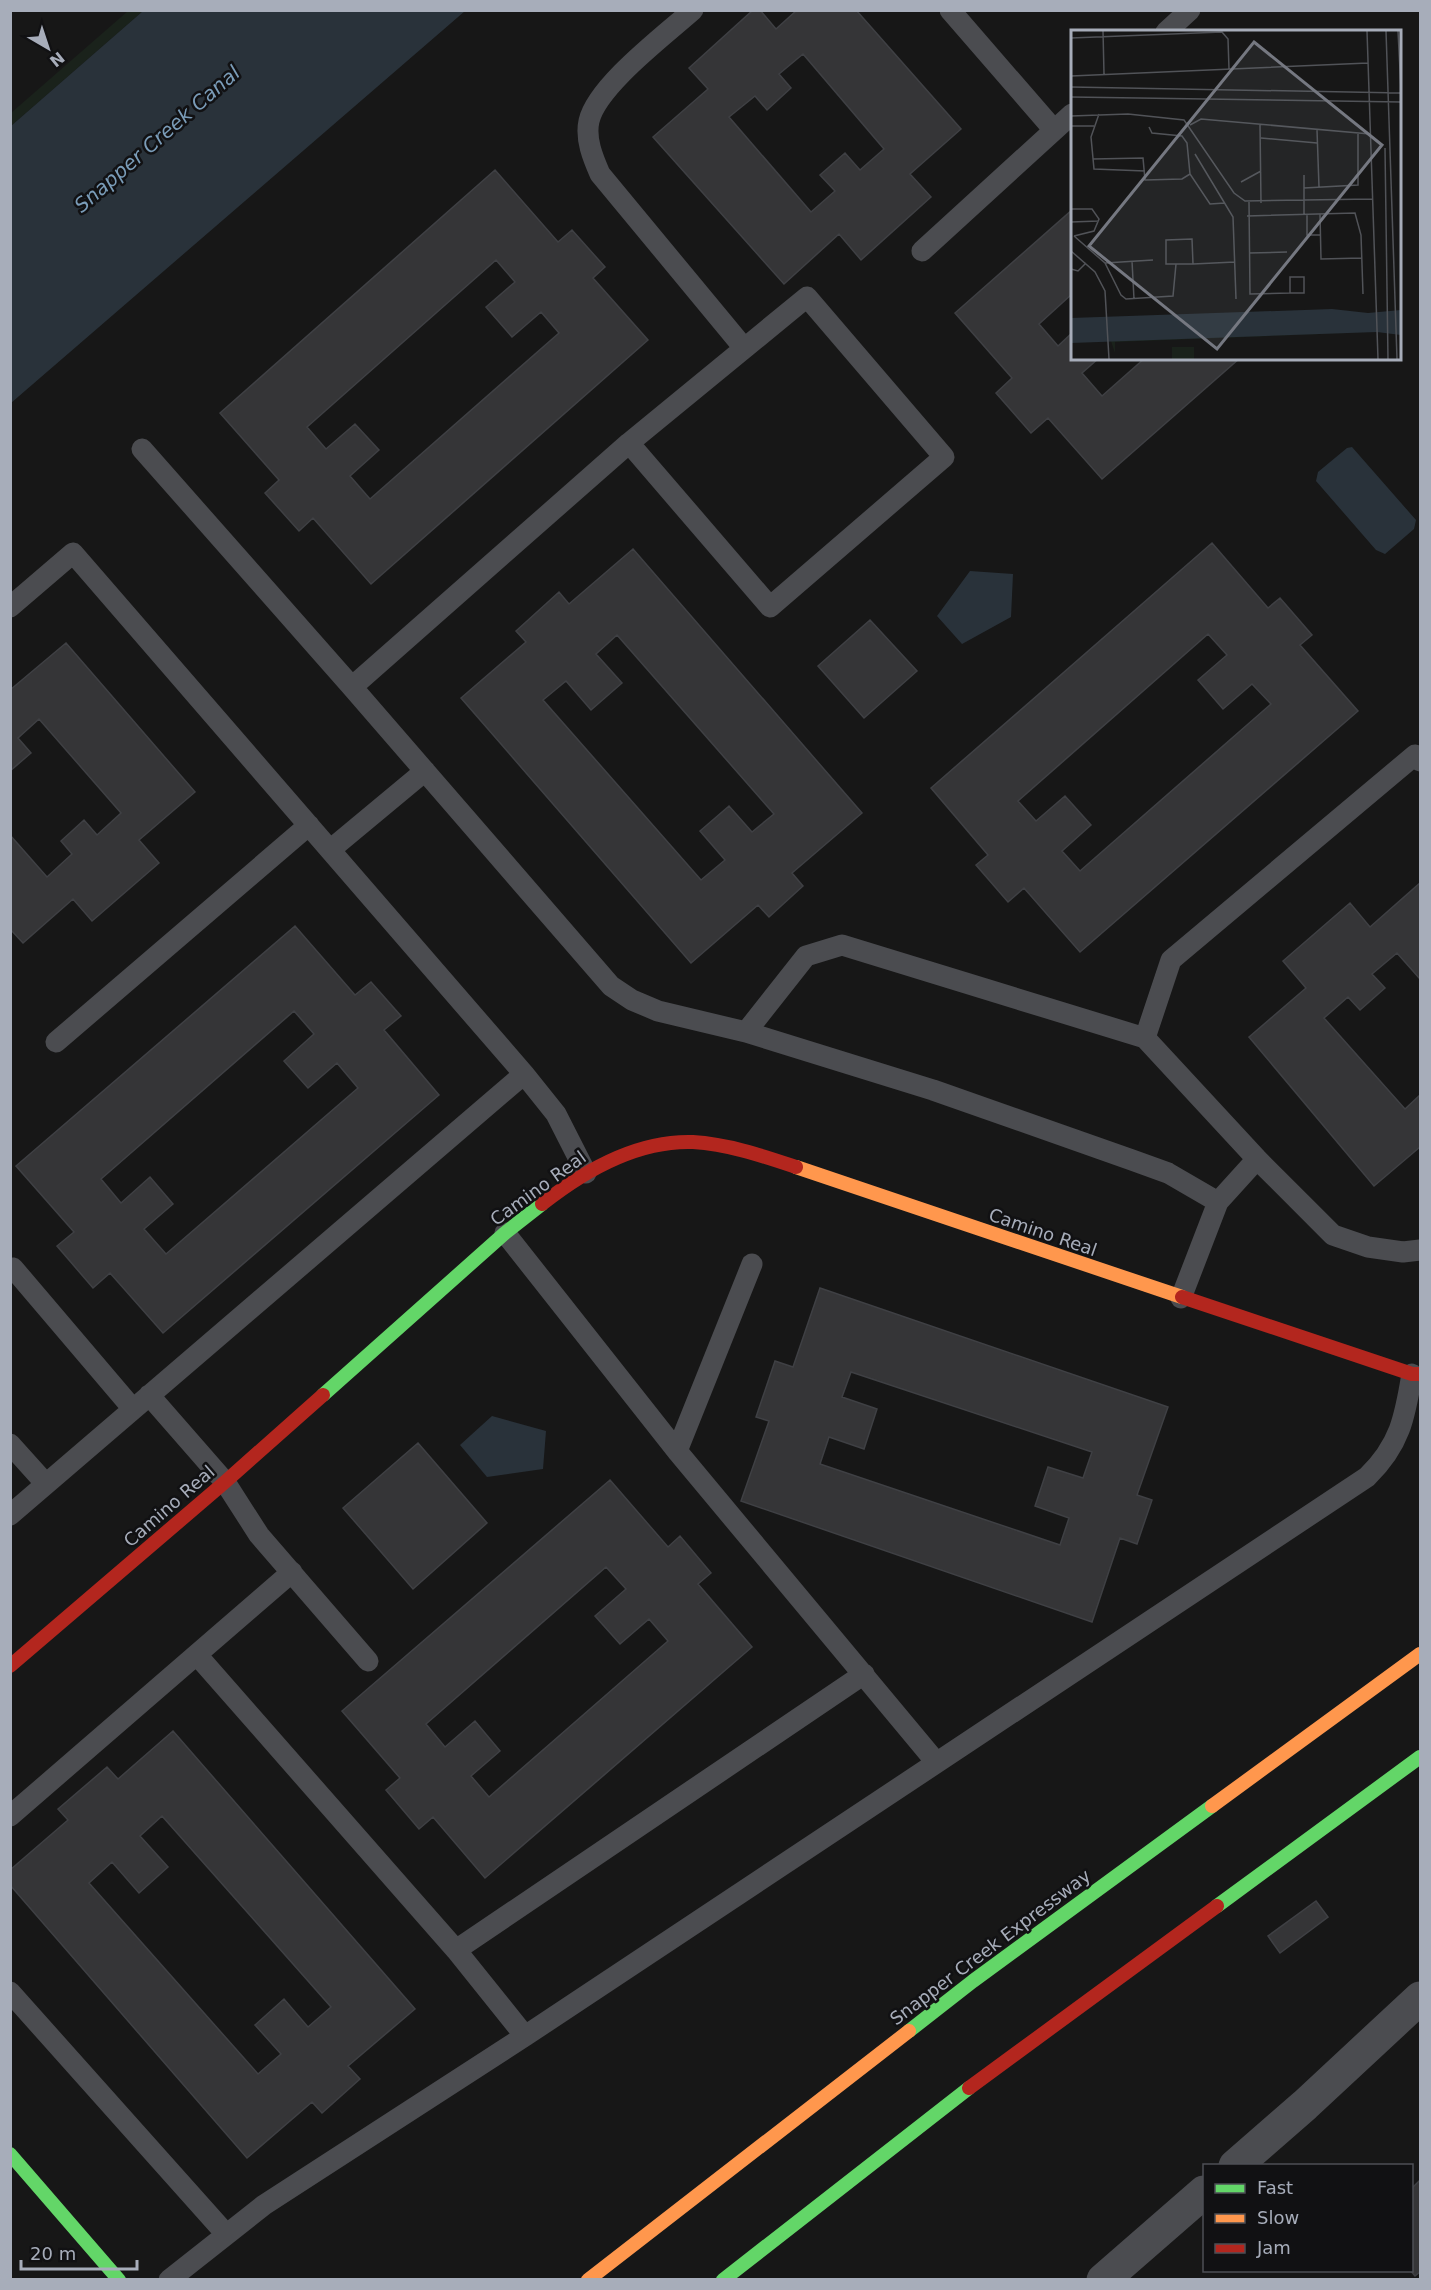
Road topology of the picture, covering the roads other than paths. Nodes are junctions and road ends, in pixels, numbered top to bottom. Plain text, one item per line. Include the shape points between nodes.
1 (693, 10) edge
2 (950, 10) edge
3 (1190, 10) edge
4 (1168, 30) edge
5 (1071, 115) edge
6 (1054, 130) junction
7 (922, 251) dead end
8 (744, 348) junction
9 (628, 443) junction
10 (142, 449) dead end
11 (10, 607) edge
12 (352, 687) junction
13 (1420, 761) edge
14 (425, 771) junction
15 (309, 825) junction
16 (330, 850) junction
17 (746, 1032) junction
18 (1145, 1038) junction
19 (56, 1042) dead end
20 (524, 1074) junction
21 (1257, 1159) junction
22 (586, 1173) junction
23 (1218, 1202) junction
24 (505, 1233) junction
25 (1420, 1250) edge
26 (752, 1264) dead end
27 (10, 1270) edge
28 (1181, 1298) junction
29 (1416, 1374) edge
30 (149, 1395) junction
31 (132, 1409) junction
32 (10, 1444) edge
33 (677, 1451) junction
34 (225, 1482) junction
35 (45, 1484) junction
36 (10, 1515) edge
37 (292, 1572) junction
38 (1420, 1654) edge
39 (197, 1655) junction
40 (368, 1661) dead end
41 (10, 1666) edge
42 (864, 1674) junction
43 (1420, 1757) edge
44 (936, 1762) junction
45 (10, 1816) edge
46 (456, 1950) junction
47 (10, 1992) edge
48 (1420, 1998) edge
49 (525, 2036) junction
50 (10, 2154) edge
51 (1237, 2164) edge
52 (1203, 2193) edge
53 (226, 2234) junction
54 (119, 2280) edge
55 (169, 2280) edge
56 (588, 2280) edge
57 (723, 2280) edge
58 (1104, 2280) edge

1 - 8 lane via 606,91 589,121 589,148 600,174
2 - 6 lane
3 - 4 lane
5 - 6 lane
6 - 7 lane
8 - 9 lane
8 - 9 lane via 807,297 945,457 770,607
9 - 12 lane
10 - 12 lane
11 - 15 lane via 73,553
12 - 14 lane
13 - 18 lane via 1415,755 1171,960
14 - 16 lane
14 - 17 lane via 611,986 658,1011
15 - 16 lane
15 - 19 lane
16 - 20 lane
17 - 18 lane via 807,956 842,945
17 - 23 lane via 933,1090 1150,1166
18 - 21 lane
20 - 22 lane via 556,1114
20 - 30 lane
21 - 23 lane
21 - 25 lane via 1333,1235 1368,1247
22 - 24 main road, Camino Real
22 - 28 main road, Camino Real via 621,1155 657,1144 690,1142 740,1150
23 - 28 lane
24 - 33 lane
24 - 34 main road, Camino Real
26 - 33 lane
27 - 31 lane via 13,1268
28 - 29 main road, Camino Real
29 - 44 lane via 1402,1426 1388,1455 1367,1477
30 - 31 lane
30 - 34 lane
31 - 35 lane
32 - 35 lane
33 - 42 lane
34 - 37 lane via 259,1535
34 - 41 main road, Camino Real
35 - 36 lane
37 - 39 lane
37 - 40 lane
38 - 56 main road, Snapper Creek Expressway via 973,1981
39 - 45 lane
39 - 46 lane
42 - 44 lane
42 - 46 lane
43 - 57 main road via 1011,2055
44 - 49 lane
46 - 49 lane
47 - 53 lane
48 - 51 street
49 - 53 lane via 264,2205
50 - 54 main road
52 - 58 street
53 - 55 lane

